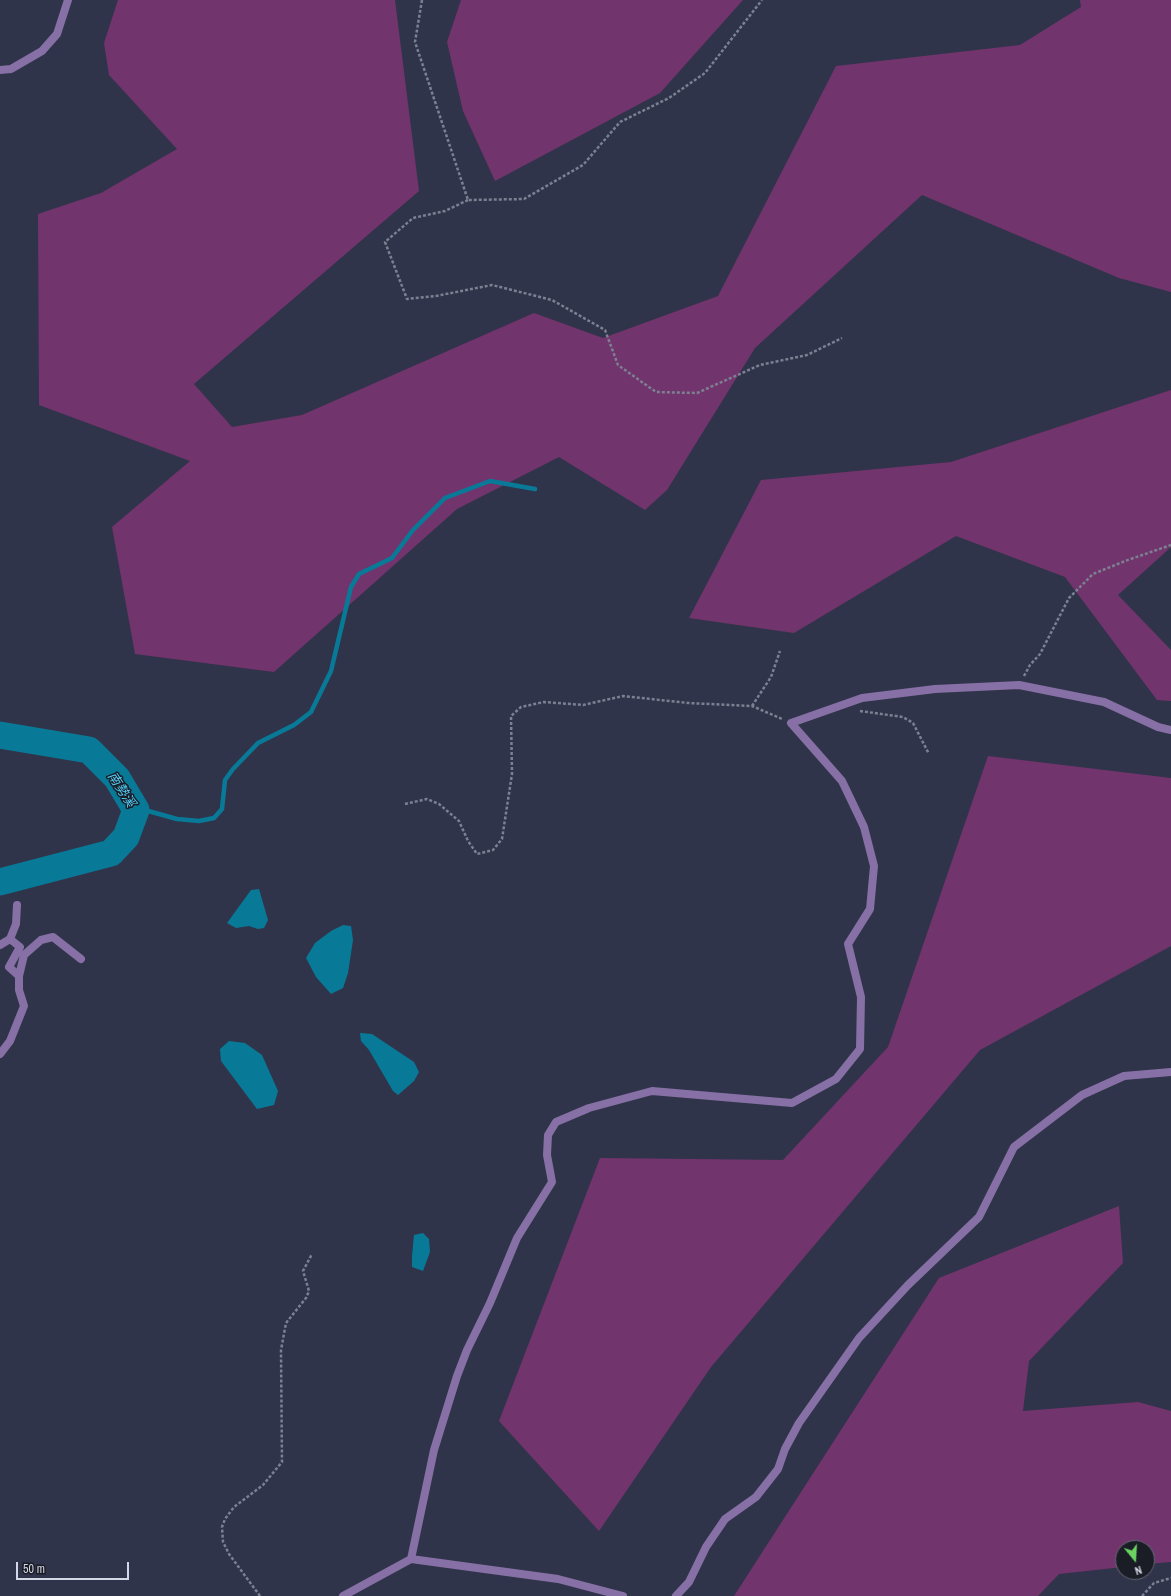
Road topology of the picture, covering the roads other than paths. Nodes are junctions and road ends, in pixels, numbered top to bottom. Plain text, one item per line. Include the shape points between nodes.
1 (68, 0) edge
2 (0, 70) edge
3 (1171, 730) edge
4 (17, 905) dead end
5 (10, 939) junction
6 (0, 945) edge
7 (81, 959) dead end
8 (19, 976) junction
9 (0, 1054) edge
10 (1171, 1072) edge
11 (411, 1559) junction
12 (343, 1596) edge
13 (623, 1596) edge
14 (676, 1596) edge

1 - 2 street via 57,34 42,51 11,69
3 - 11 street via 1158,727 1104,702 1019,685 935,689 862,698 791,723 842,782 864,827 874,866 870,909 848,944 861,997 860,1049 836,1079 792,1103 652,1091 589,1108 556,1122 548,1135 547,1155 552,1182 517,1238 457,1376 434,1450
4 - 5 street via 16,924
5 - 6 street
5 - 8 street via 20,947 9,967
7 - 8 street via 53,937 41,940 24,955
8 - 9 street via 19,990 24,1006 10,1041
10 - 14 street via 1124,1076 1082,1095 1014,1147 979,1217 908,1285 859,1338 799,1423 778,1469 756,1497 726,1519 706,1547 689,1582
11 - 12 street
11 - 13 street via 558,1580

